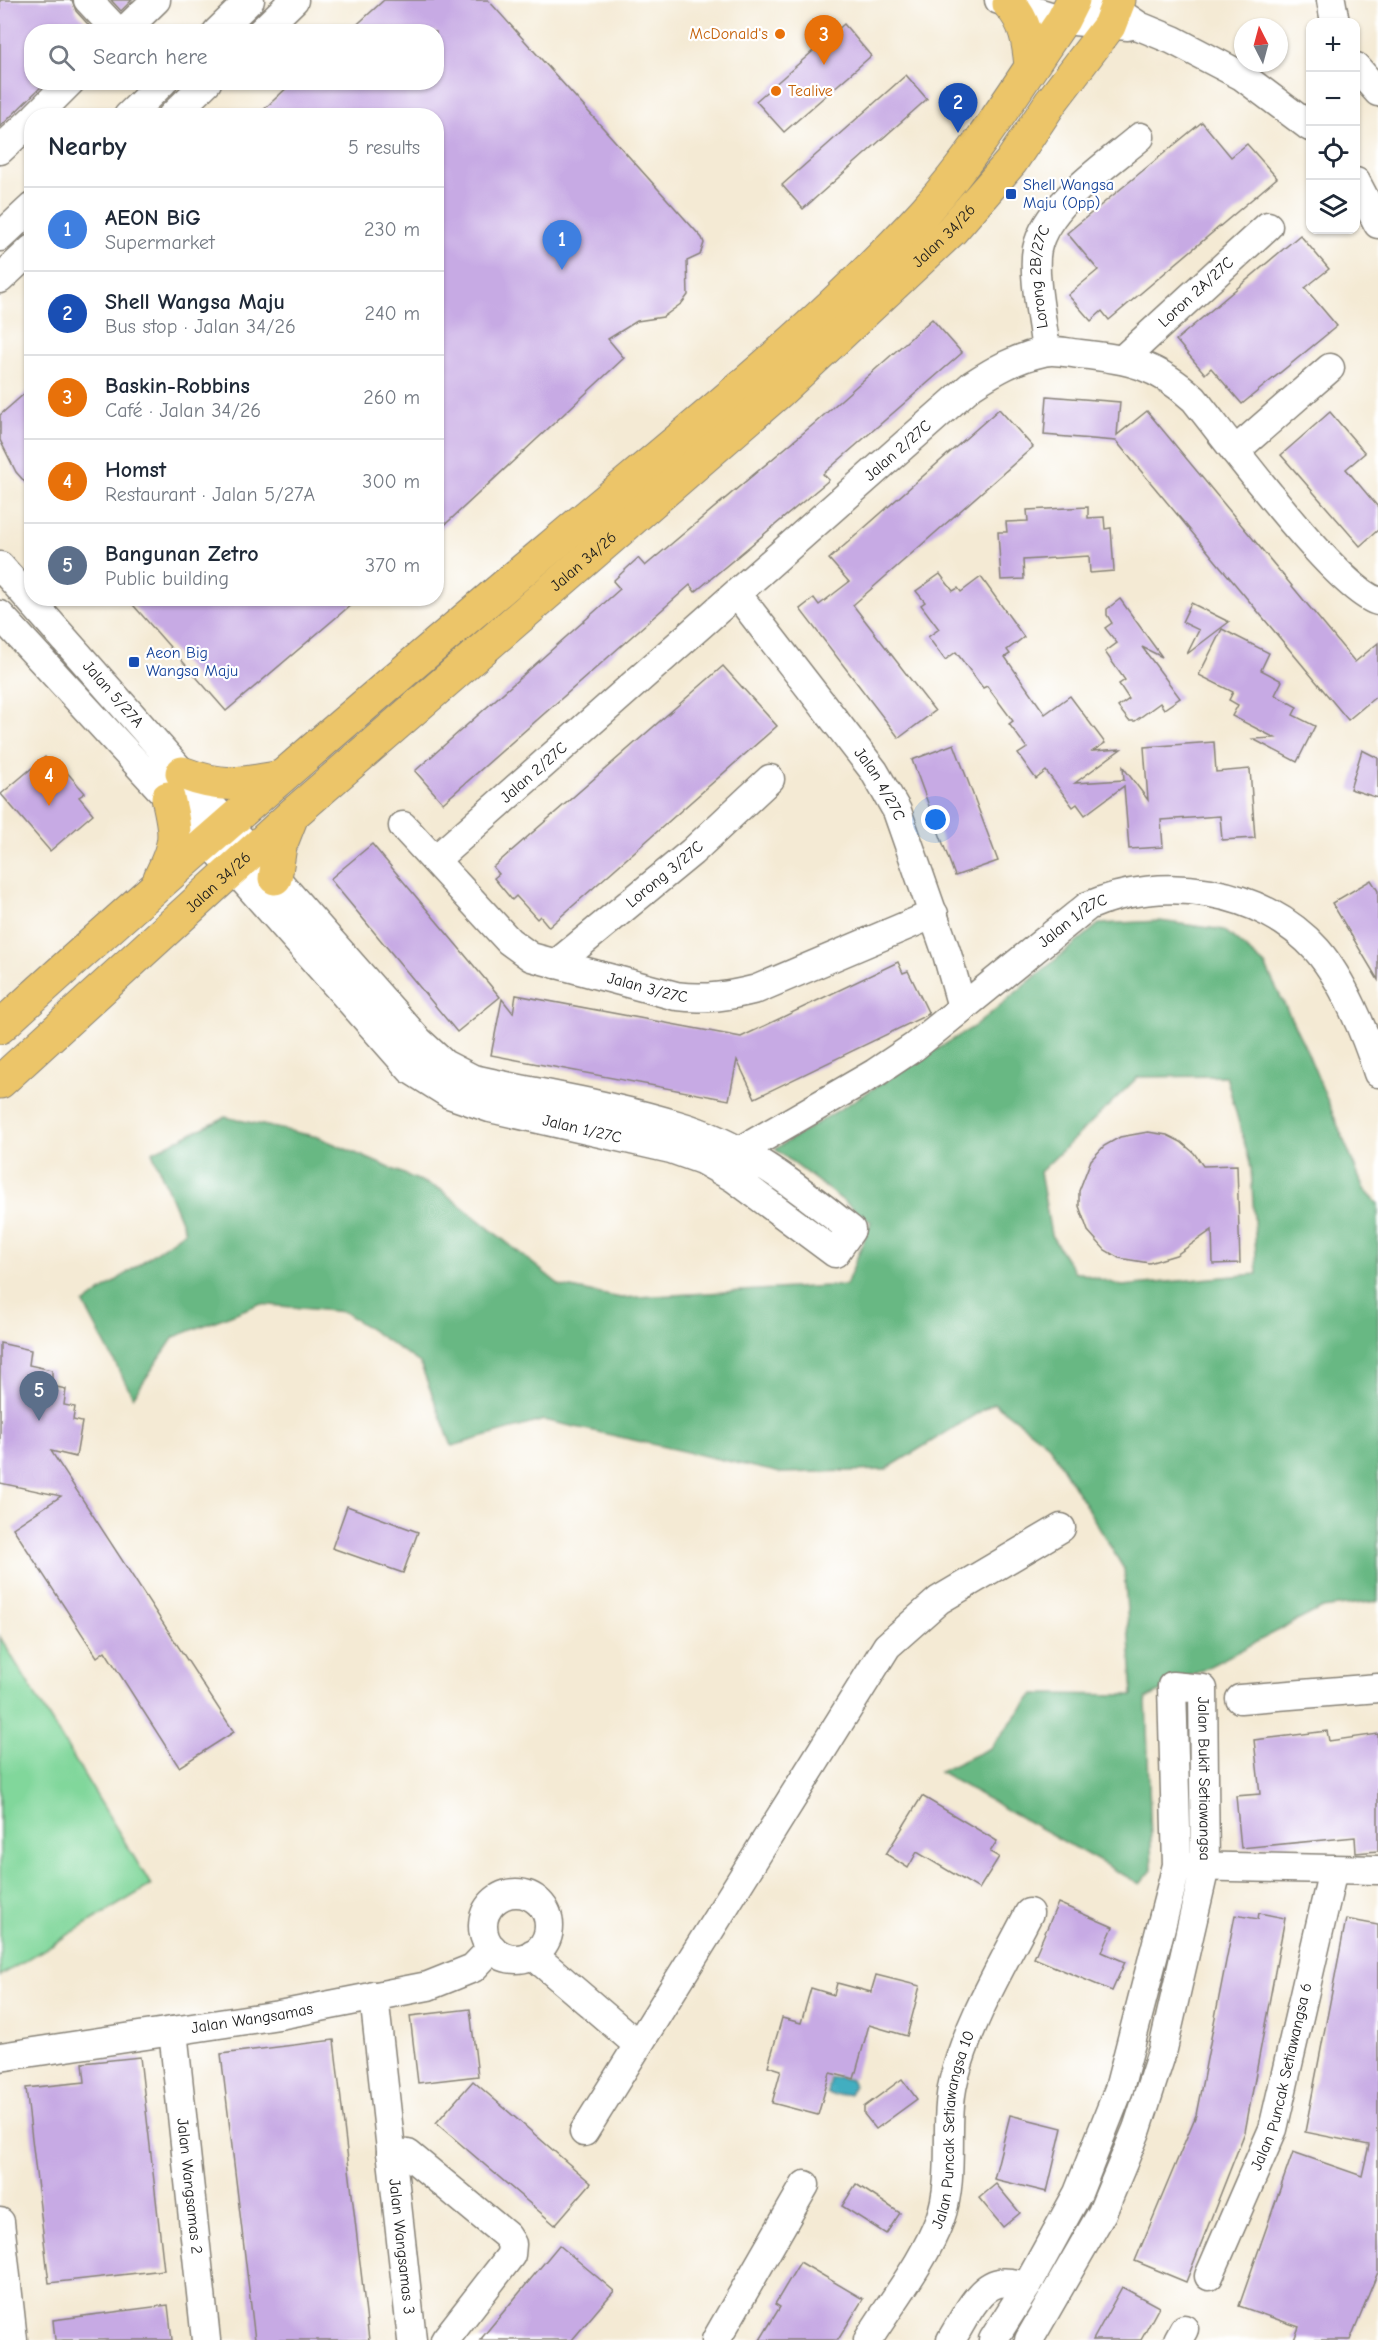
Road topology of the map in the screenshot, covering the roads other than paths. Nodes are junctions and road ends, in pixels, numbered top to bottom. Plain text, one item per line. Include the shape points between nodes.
1 (88, 0) edge
2 (156, 0) edge
3 (250, 0) edge
4 (294, 0) edge
5 (1331, 0) edge
6 (1004, 2) edge
7 (1100, 12) edge
8 (1334, 18) edge
9 (110, 24) edge
10 (131, 24) edge
11 (225, 24) edge
12 (269, 24) edge
13 (1031, 66) junction
14 (1360, 72) edge
15 (62, 90) edge
16 (155, 90) edge
17 (199, 90) edge
18 (1378, 93) edge
19 (44, 108) edge
20 (136, 108) edge
21 (180, 108) edge
22 (1310, 126) edge
23 (24, 128) edge
24 (1140, 137) dead end
25 (0, 150) edge
26 (1360, 190) edge
27 (1378, 224) edge
28 (1268, 226) dead end
29 (24, 256) edge
30 (0, 279) edge
31 (1046, 351) junction
32 (1123, 359) junction
33 (1330, 369) dead end
34 (1235, 451) junction
35 (0, 566) edge
36 (737, 594) junction
37 (24, 596) edge
38 (1378, 601) edge
39 (32, 606) edge
40 (0, 615) edge
41 (281, 777) junction
42 (770, 779) dead end
43 (175, 785) junction
44 (293, 814) junction
45 (403, 826) dead end
46 (217, 832) junction
47 (242, 860) junction
48 (435, 860) junction
49 (275, 878) junction
50 (158, 883) junction
51 (934, 914) junction
52 (556, 964) junction
53 (962, 1007) junction
54 (1366, 1015) edge
55 (0, 1027) edge
56 (1378, 1073) edge
57 (0, 1082) edge
58 (740, 1152) junction
59 (1061, 1528) dead end
60 (1378, 1688) edge
61 (1240, 1699) dead end
62 (1191, 1866) junction
63 (1333, 1870) junction
64 (1378, 1870) edge
65 (1029, 1913) dead end
66 (492, 1948) junction
67 (532, 1954) junction
68 (374, 1996) junction
69 (173, 2031) junction
70 (637, 2044) junction
71 (0, 2057) edge
72 (584, 2132) dead end
73 (391, 2154) junction
74 (806, 2185) dead end
75 (0, 2222) edge
76 (1209, 2276) dead end
77 (1027, 2286) junction
78 (13, 2340) edge
79 (206, 2340) edge
80 (412, 2340) edge
81 (445, 2340) edge
82 (716, 2340) edge
83 (868, 2340) edge
84 (951, 2340) edge
85 (993, 2340) edge
86 (1029, 2340) edge

1 - 9 street
2 - 10 street
3 - 11 street
4 - 12 street
5 - 8 street
6 - 7 street
6 - 13 main road via 1017,12 1025,30
7 - 13 main road, Jalan 34/26
7 - 22 street via 1173,40 1242,76
7 - 44 main road, Jalan 34/26 via 1051,102 1011,162 952,230 780,391
13 - 41 main road, Jalan 34/26 via 979,147 925,211 850,288 725,400
14 - 18 street
15 - 19 street
16 - 20 street
17 - 21 street
23 - 25 street
24 - 31 street, Lorong 2B/27C via 1075,192 1044,232 1037,249 1037,271
26 - 27 street
28 - 32 street, Loron 2A/27C
29 - 30 street
31 - 32 street, Jalan 2/27C
31 - 36 street, Jalan 2/27C via 1017,359 972,385
32 - 34 street, Jalan 2/27C via 1173,380 1194,399
33 - 34 street
34 - 38 street, Jalan 2/27C via 1328,562 1356,590
35 - 37 street, Jalan 5/27A
36 - 48 street, Jalan 2/27C
36 - 51 street, Jalan 4/27C via 874,771 897,811
39 - 43 street, Jalan 5/27A
40 - 43 street, Jalan 5/27A
41 - 43 main road via 250,783
41 - 46 main road, Jalan 34/26
42 - 52 street, Lorong 3/27C via 692,852
43 - 46 street, Jalan 5/27A
43 - 50 main road via 173,851
44 - 47 main road, Jalan 34/26
44 - 49 main road via 280,846
45 - 48 street, Jalan 3/27C
46 - 47 street, Jalan 5/27A
46 - 50 main road, Jalan 34/26
47 - 49 street, Jalan 1/27C
47 - 57 main road, Jalan 34/26
47 - 58 street, Jalan 1/27C via 411,1070 449,1094 490,1108 671,1149 702,1160 734,1178 836,1252 851,1230 791,1182
48 - 52 street, Jalan 3/27C via 509,941 531,957
49 - 58 street, Jalan 1/27C via 419,1041 444,1064 473,1079 679,1125
50 - 55 main road, Jalan 34/26
51 - 52 street, Jalan 3/27C via 758,989 727,997 676,996
51 - 53 street, Jalan 4/27C
53 - 54 street, Jalan 1/27C via 1088,906 1112,896 1177,889 1213,892 1272,916 1318,952
53 - 58 street, Jalan 1/27C via 875,1073
54 - 56 street, Jalan 1/27C
59 - 70 street via 939,1600 887,1646
60 - 61 street
62 - 62 street, Jalan Bukit Setiawangsa via 1172,1686 1203,1689
62 - 63 street
62 - 77 street, Jalan Bukit Setiawangsa via 1119,2089 1078,2193
62 - 86 street, Jalan Bukit Setiawangsa via 1163,2049 1137,2129 1102,2213
63 - 64 street
63 - 76 street, Jalan Puncak Setiawangsa 6 via 1273,2129
65 - 83 street, Jalan Puncak Setiawangsa 10 via 979,2012 954,2080 941,2216
66 - 67 street via 512,1958
66 - 67 street via 483,1931 488,1909 500,1897 531,1895 548,1918 549,1930 545,1941
66 - 68 street, Jalan Wangsamas via 473,1968 456,1976 428,1986
67 - 70 street
68 - 69 street, Jalan Wangsamas
68 - 73 street, Jalan Wangsamas 3
69 - 71 street, Jalan Wangsamas
69 - 79 street, Jalan Wangsamas 2
70 - 72 street
73 - 80 street, Jalan Wangsamas 3
73 - 81 street, Jalan Wangsamas 3 via 408,2154 512,2244 511,2255
74 - 82 street
75 - 78 street
77 - 84 street via 1002,2282 990,2286
77 - 85 street, Jalan Bukit Setiawangsa

